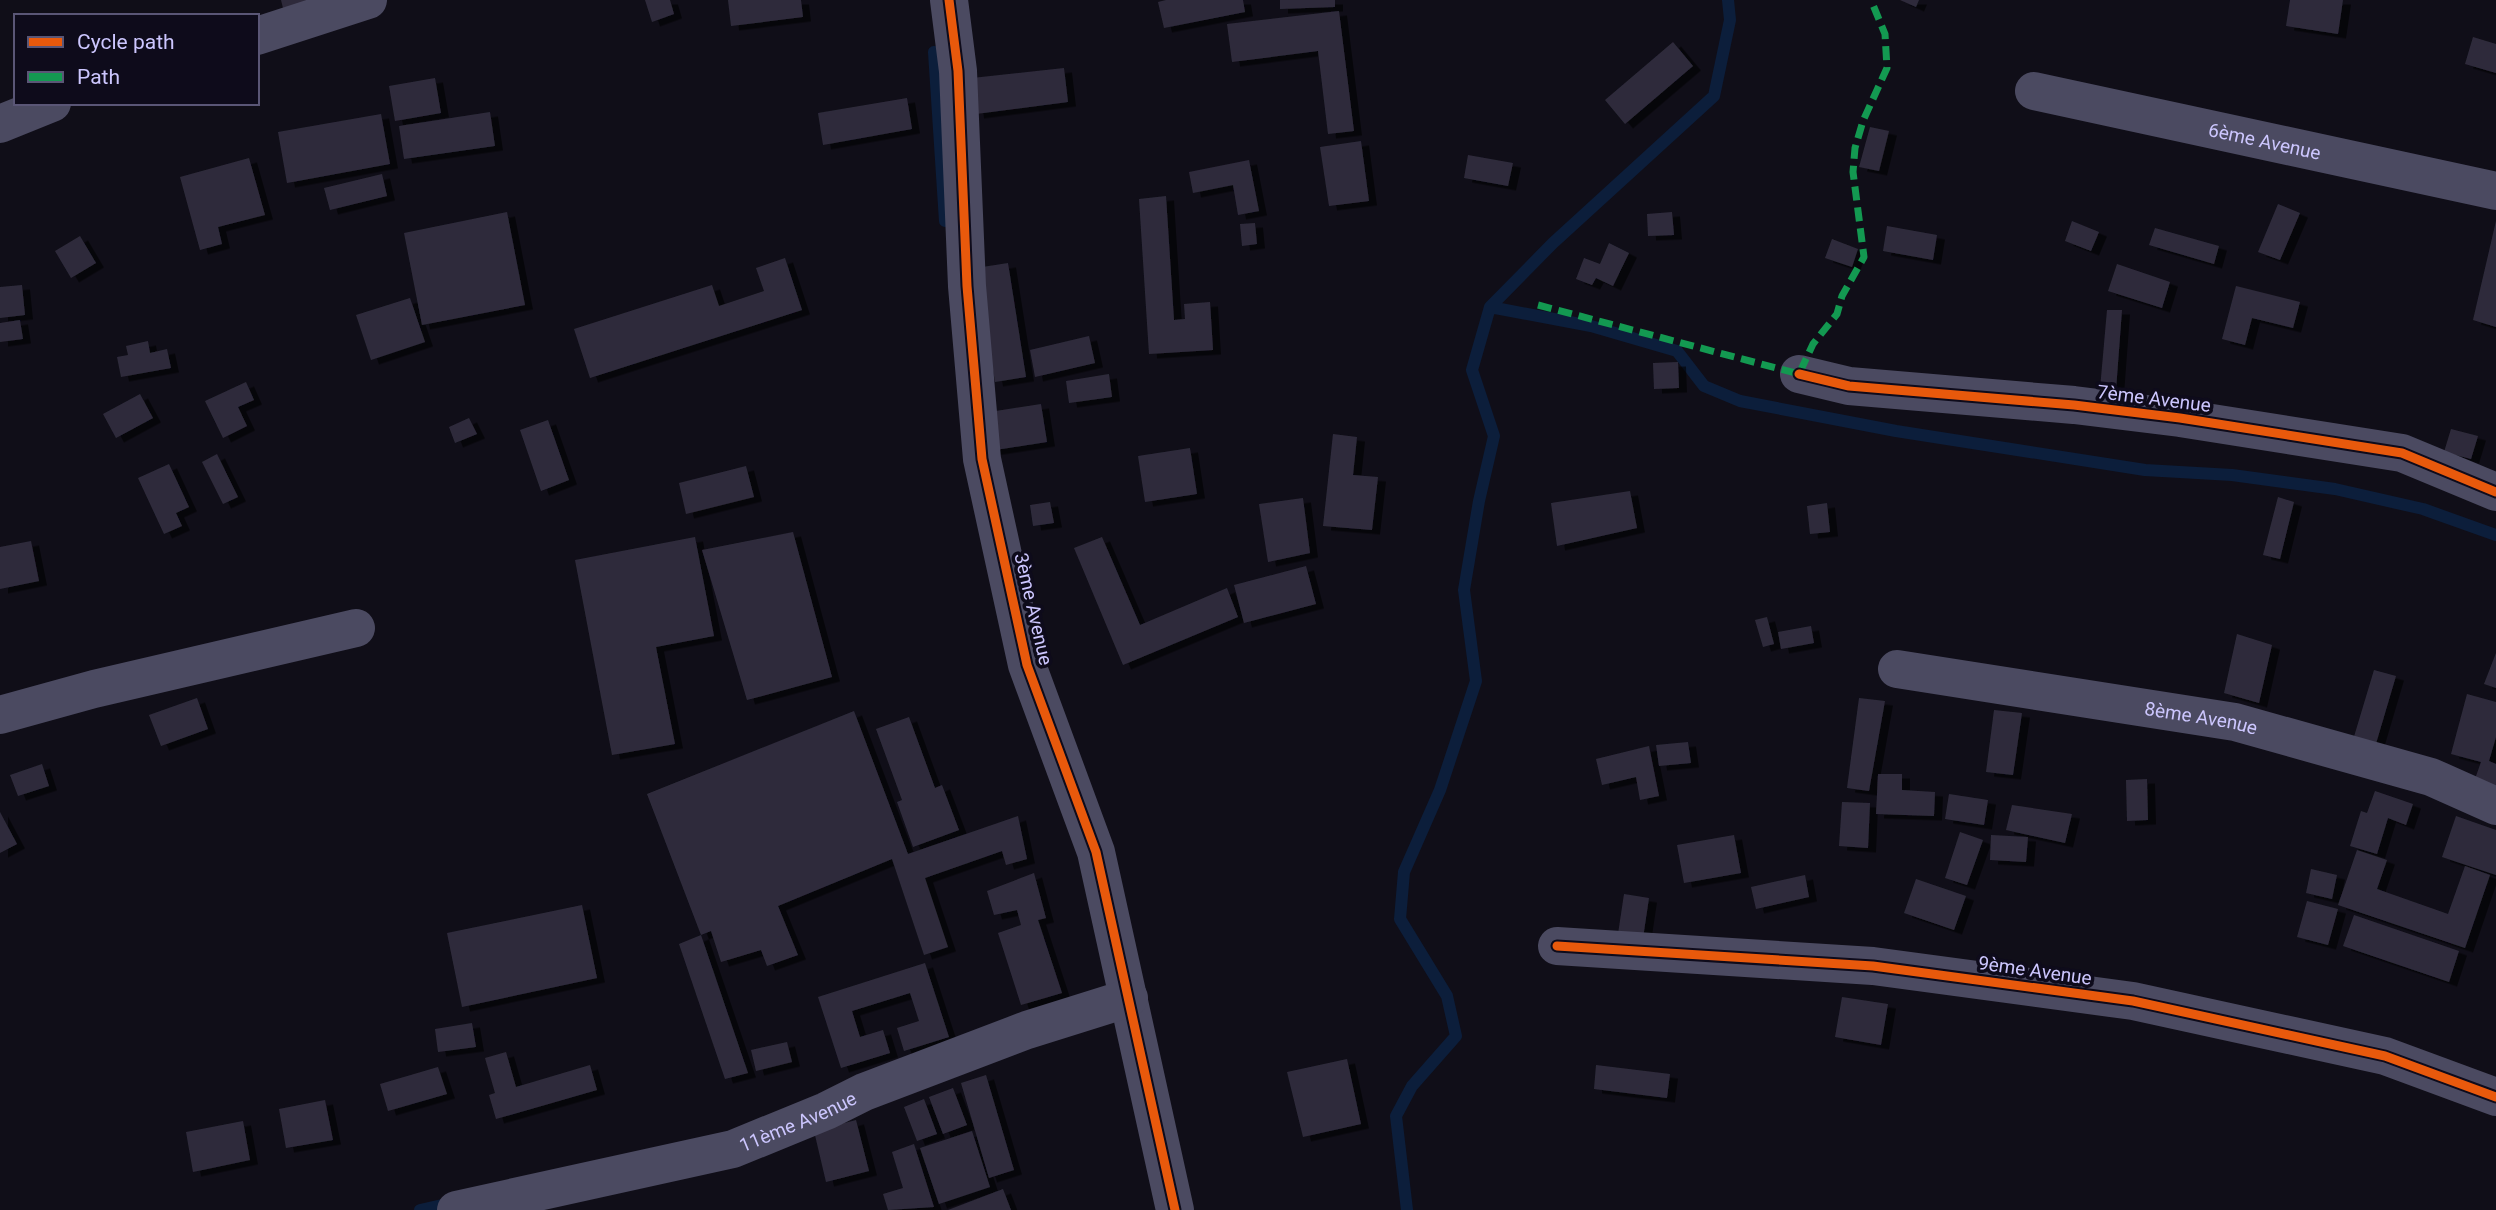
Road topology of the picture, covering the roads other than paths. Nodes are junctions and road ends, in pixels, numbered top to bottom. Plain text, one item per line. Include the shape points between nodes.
1 (368, 0) edge
2 (949, 0) edge
3 (259, 35) edge
4 (2034, 90) dead end
5 (47, 105) edge
6 (0, 124) edge
7 (2496, 191) edge
8 (1800, 374) dead end
9 (2496, 492) edge
10 (356, 628) dead end
11 (1896, 669) dead end
12 (0, 715) edge
13 (2496, 806) edge
14 (1557, 946) dead end
15 (1129, 998) junction
16 (2496, 1097) edge
17 (456, 1210) edge
18 (1175, 1210) edge

1 - 3 street
2 - 15 street, 3ème Avenue via 958,71 967,286 982,459 1027,665 1096,852
4 - 7 street, 6ème Avenue
5 - 6 street
8 - 9 street, 7ème Avenue via 1849,386 2140,413 2402,453
10 - 12 street
11 - 13 street, 8ème Avenue via 2235,722 2431,777
14 - 16 street, 9ème Avenue via 1873,966 2133,1001 2385,1056
15 - 17 street, 11ème Avenue via 1027,1030 864,1092 733,1149
15 - 18 street, 3ème Avenue

